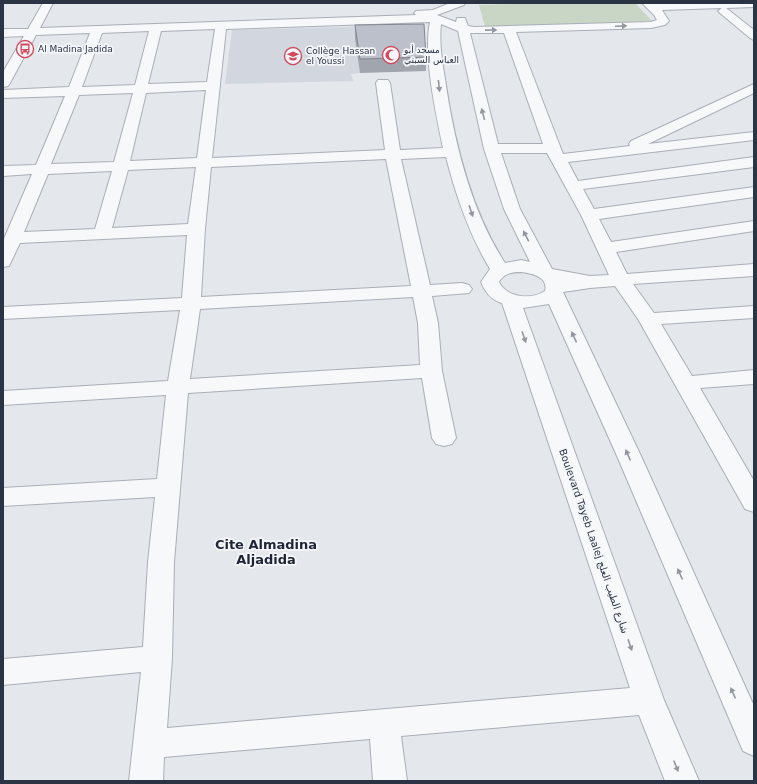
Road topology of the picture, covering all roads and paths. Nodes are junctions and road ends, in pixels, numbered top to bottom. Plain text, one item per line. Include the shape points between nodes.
1 (48, 3) edge
2 (754, 4) edge
3 (718, 6) edge
4 (653, 8) edge
5 (754, 10) edge
6 (461, 13) edge
7 (436, 14) edge
8 (221, 25) junction
9 (19, 27) junction
10 (156, 27) junction
11 (3, 28) edge
12 (98, 29) junction
13 (33, 30) junction
14 (509, 30) junction
15 (3, 33) edge
16 (754, 36) edge
17 (8, 46) dead end
18 (3, 83) edge
19 (383, 83) dead end
20 (213, 86) junction
21 (754, 88) edge
22 (140, 89) junction
23 (74, 91) junction
24 (3, 94) edge
25 (754, 136) edge
26 (492, 149) junction
27 (622, 150) junction
28 (451, 152) junction
29 (555, 153) junction
30 (393, 155) junction
31 (204, 162) junction
32 (754, 162) edge
33 (121, 166) junction
34 (40, 170) junction
35 (3, 171) edge
36 (573, 186) junction
37 (754, 192) edge
38 (589, 215) junction
39 (754, 226) edge
40 (196, 229) junction
41 (102, 233) junction
42 (13, 238) junction
43 (606, 248) junction
44 (3, 262) edge
45 (754, 270) edge
46 (620, 279) junction
47 (551, 281) junction
48 (500, 285) junction
49 (420, 291) junction
50 (191, 303) junction
51 (754, 312) edge
52 (3, 313) edge
53 (648, 319) junction
54 (431, 371) junction
55 (754, 377) edge
56 (686, 383) junction
57 (178, 388) junction
58 (3, 398) edge
59 (444, 438) dead end
60 (168, 487) junction
61 (3, 497) edge
62 (754, 503) edge
63 (157, 658) junction
64 (3, 672) edge
65 (649, 700) junction
66 (750, 723) edge
67 (384, 724) junction
68 (150, 744) junction
69 (146, 781) edge
70 (390, 781) edge
71 (682, 781) edge

1 - 13 street
2 - 3 street
3 - 4 street
3 - 5 street
3 - 16 street
14 -> 4 street via 657,25 663,21
6 - 7 street
6 - 7 street
6 -> 14 street via 474,30
26 -> 6 street
7 - 8 street
7 - 13 street
7 -> 28 street, Boulevard Tayeb Laalej شارع الطيب العلج via 435,56
8 - 10 street
8 - 20 street
9 - 11 street
9 - 13 street
9 - 15 street
9 - 17 street
10 - 12 street
10 - 22 street
12 - 13 street
12 - 23 street
13 - 18 street
14 - 29 street
19 - 30 street
20 - 22 street
20 - 31 street
21 - 27 street
22 - 23 street
22 - 33 street
23 - 24 street
23 - 34 street
25 - 27 street
26 - 29 street
47 -> 26 street via 512,209
27 - 29 street
28 - 30 street
28 -> 48 street, Boulevard Tayeb Laalej شارع الطيب العلج
29 - 36 street
30 - 31 street
30 - 49 street
31 - 33 street
31 - 40 street
32 - 36 street
33 - 34 street
33 - 41 street
34 - 35 street
34 - 42 street
36 - 38 street
37 - 38 street
38 - 43 street
39 - 43 street
40 - 41 street
40 - 50 street
41 - 42 street
42 - 44 street
43 - 46 street
45 - 46 street
46 - 47 street via 590,282
46 - 53 street
47 - 48 street via 521,266
47 - 48 street via 547,298 524,302
66 -> 47 street
48 - 49 street
48 -> 65 street, Boulevard Tayeb Laalej شارع الطيب العلج
49 - 50 street
49 - 54 street via 428,323
50 - 52 street
50 - 57 street
51 - 53 street
53 - 56 street
54 - 57 street
54 - 59 street
55 - 56 street
56 - 62 street
57 - 58 street
57 - 60 street
60 - 61 street
60 - 63 street via 161,562
63 - 64 street
63 - 68 street
65 - 67 street
65 -> 71 street, Boulevard Tayeb Laalej شارع الطيب العلج
67 - 68 street
67 - 70 street
68 - 69 street

